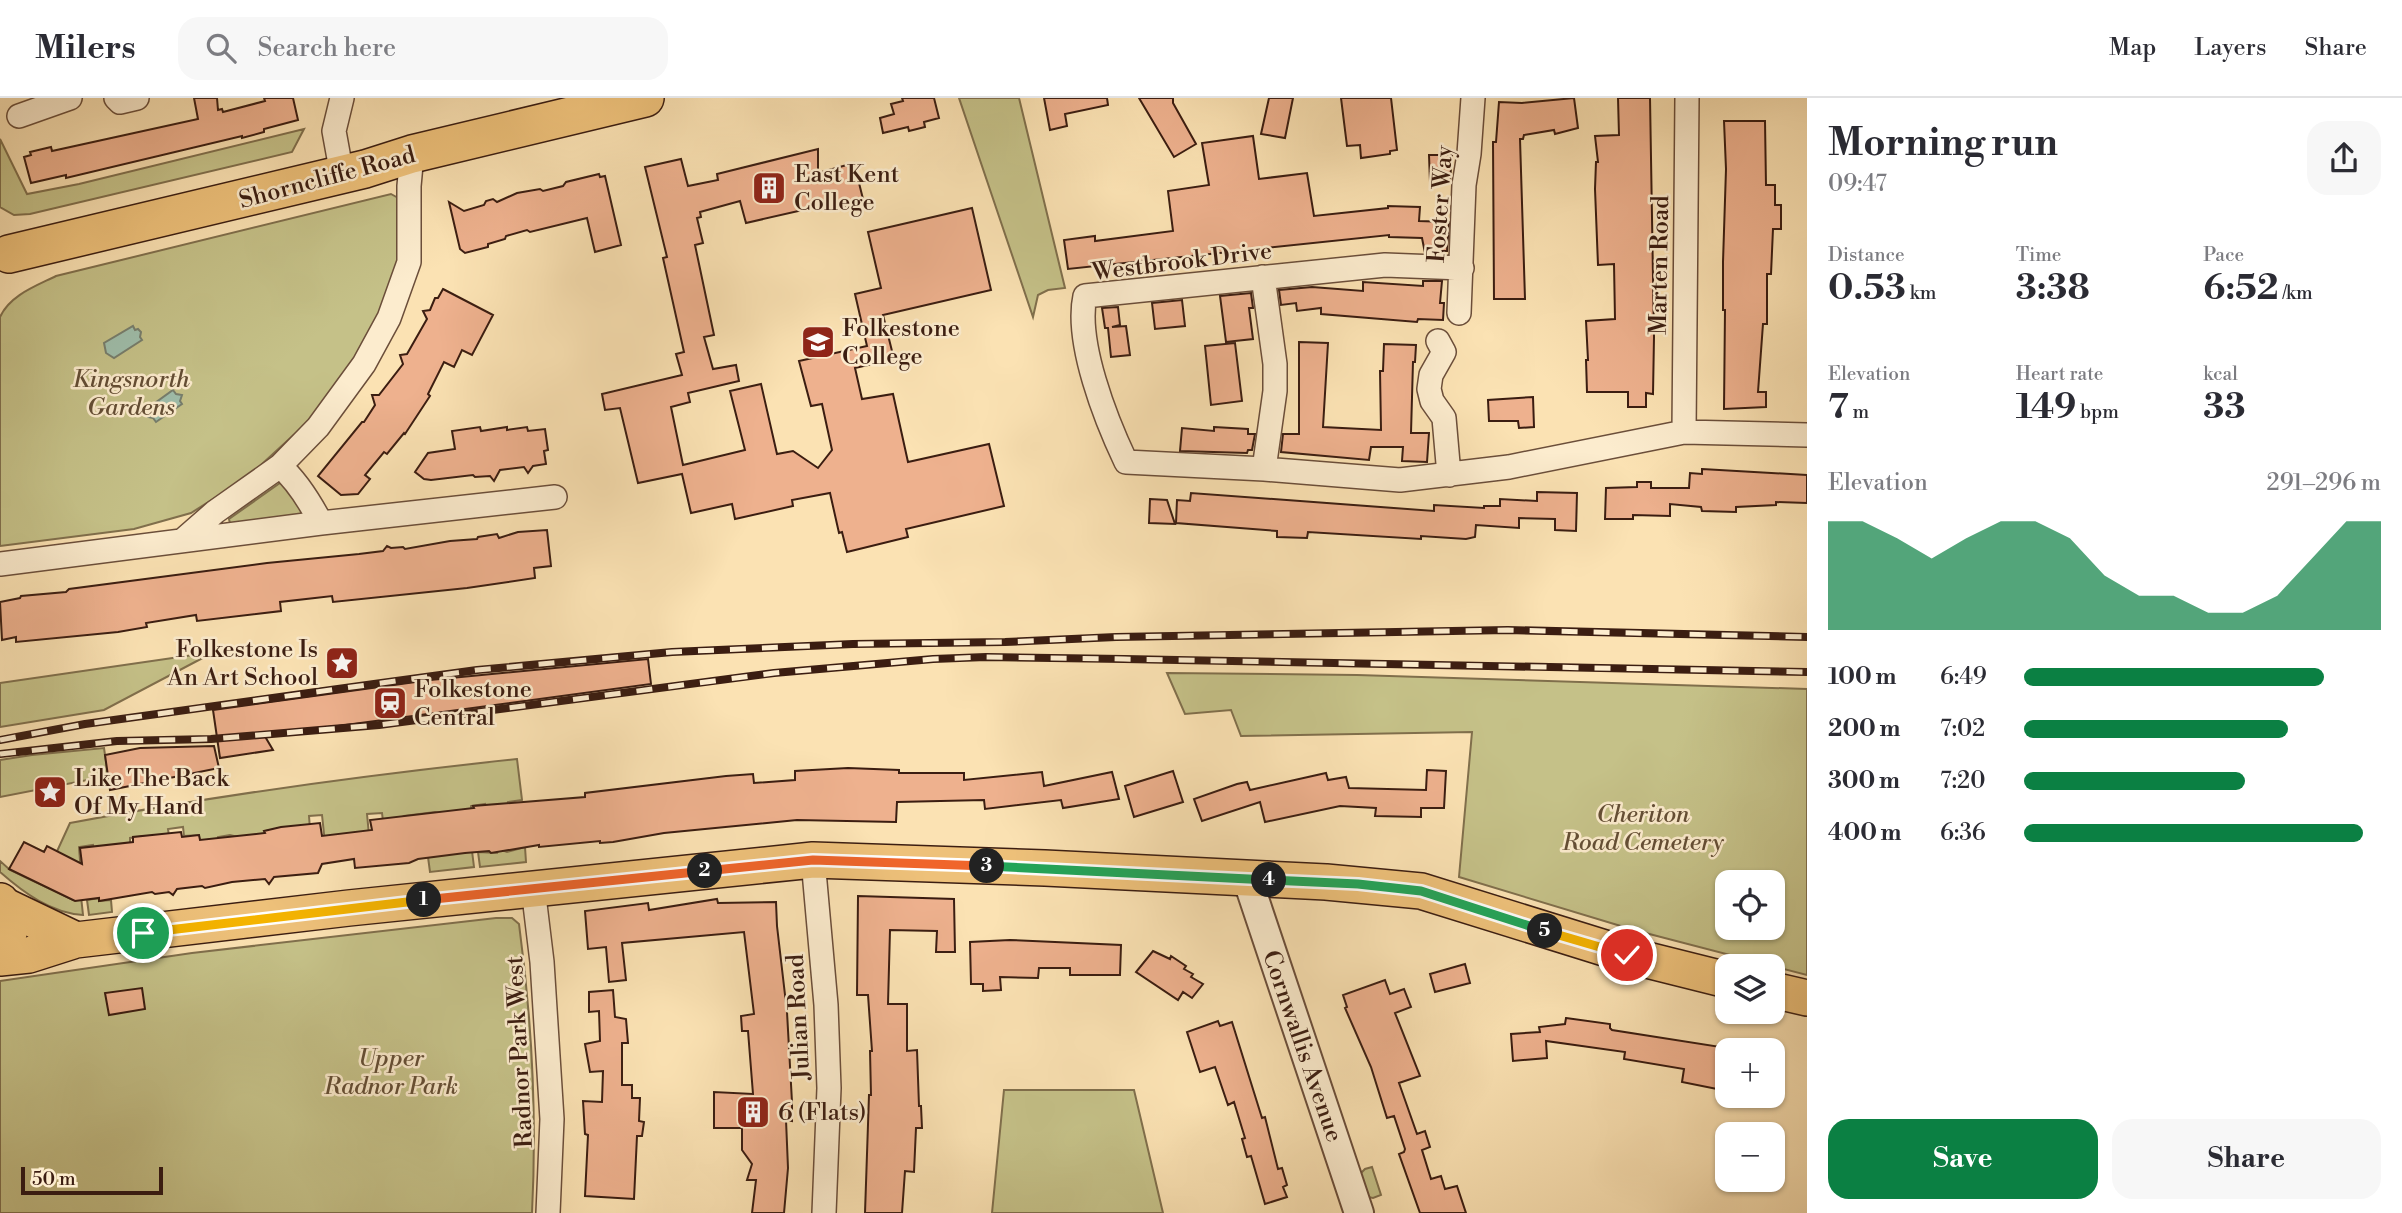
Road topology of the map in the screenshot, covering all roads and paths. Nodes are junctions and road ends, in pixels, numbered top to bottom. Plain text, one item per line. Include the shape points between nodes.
1 (70, 98) edge
2 (116, 98) edge
3 (137, 98) edge
4 (342, 98) edge
5 (645, 98) edge
6 (1473, 98) edge
7 (1687, 98) edge
8 (19, 116) dead end
9 (412, 154) junction
10 (342, 175) junction
11 (3, 258) edge
12 (1462, 268) junction
13 (1263, 277) junction
14 (1459, 313) dead end
15 (1438, 341) dead end
16 (1684, 432) junction
17 (1807, 435) edge
18 (279, 466) junction
19 (1264, 469) junction
20 (1449, 475) junction
21 (555, 497) dead end
22 (321, 523) junction
23 (183, 540) junction
24 (0, 564) edge
25 (813, 860) junction
26 (1247, 878) junction
27 (533, 888) junction
28 (2, 904) edge
29 (76, 940) junction
30 (0, 951) edge
31 (0, 958) edge
32 (1715, 977) edge
33 (1785, 993) edge
34 (1807, 998) edge
35 (548, 1213) edge
36 (824, 1213) edge
37 (1359, 1213) edge

1 - 8 street
2 - 3 street via 120,102
4 - 10 street via 334,131
5 - 9 highway, Shorncliffe Road
6 - 12 street, Foster Way
7 - 16 street, Marten Road
9 - 10 highway, Shorncliffe Road
9 - 18 street via 409,262 398,299 339,401
10 - 11 highway, Shorncliffe Road
12 - 13 street, Westbrook Drive via 1385,265
12 - 14 street, Foster Way
13 - 19 street via 1275,364
13 - 19 street, Westbrook Drive via 1097,293 1085,296 1082,308 1092,375 1126,462
15 - 20 street via 1444,352 1429,389 1444,418
16 - 17 street, Westbrook Drive
16 - 20 street, Westbrook Drive
18 - 22 street via 288,472
18 - 23 street
19 - 20 street, Westbrook Drive via 1400,480
21 - 22 street
22 - 23 street
23 - 24 street
25 - 26 main road
25 - 27 main road
25 - 36 street, Julian Road via 829,1088
26 - 32 main road via 1421,891 1615,952
26 - 37 street, Cornwallis Avenue
27 - 29 main road
27 - 35 street, Radnor Park West via 552,1119
28 - 29 main road
28 - 30 highway via 9,928
29 - 31 main road via 29,955
33 - 34 main road

